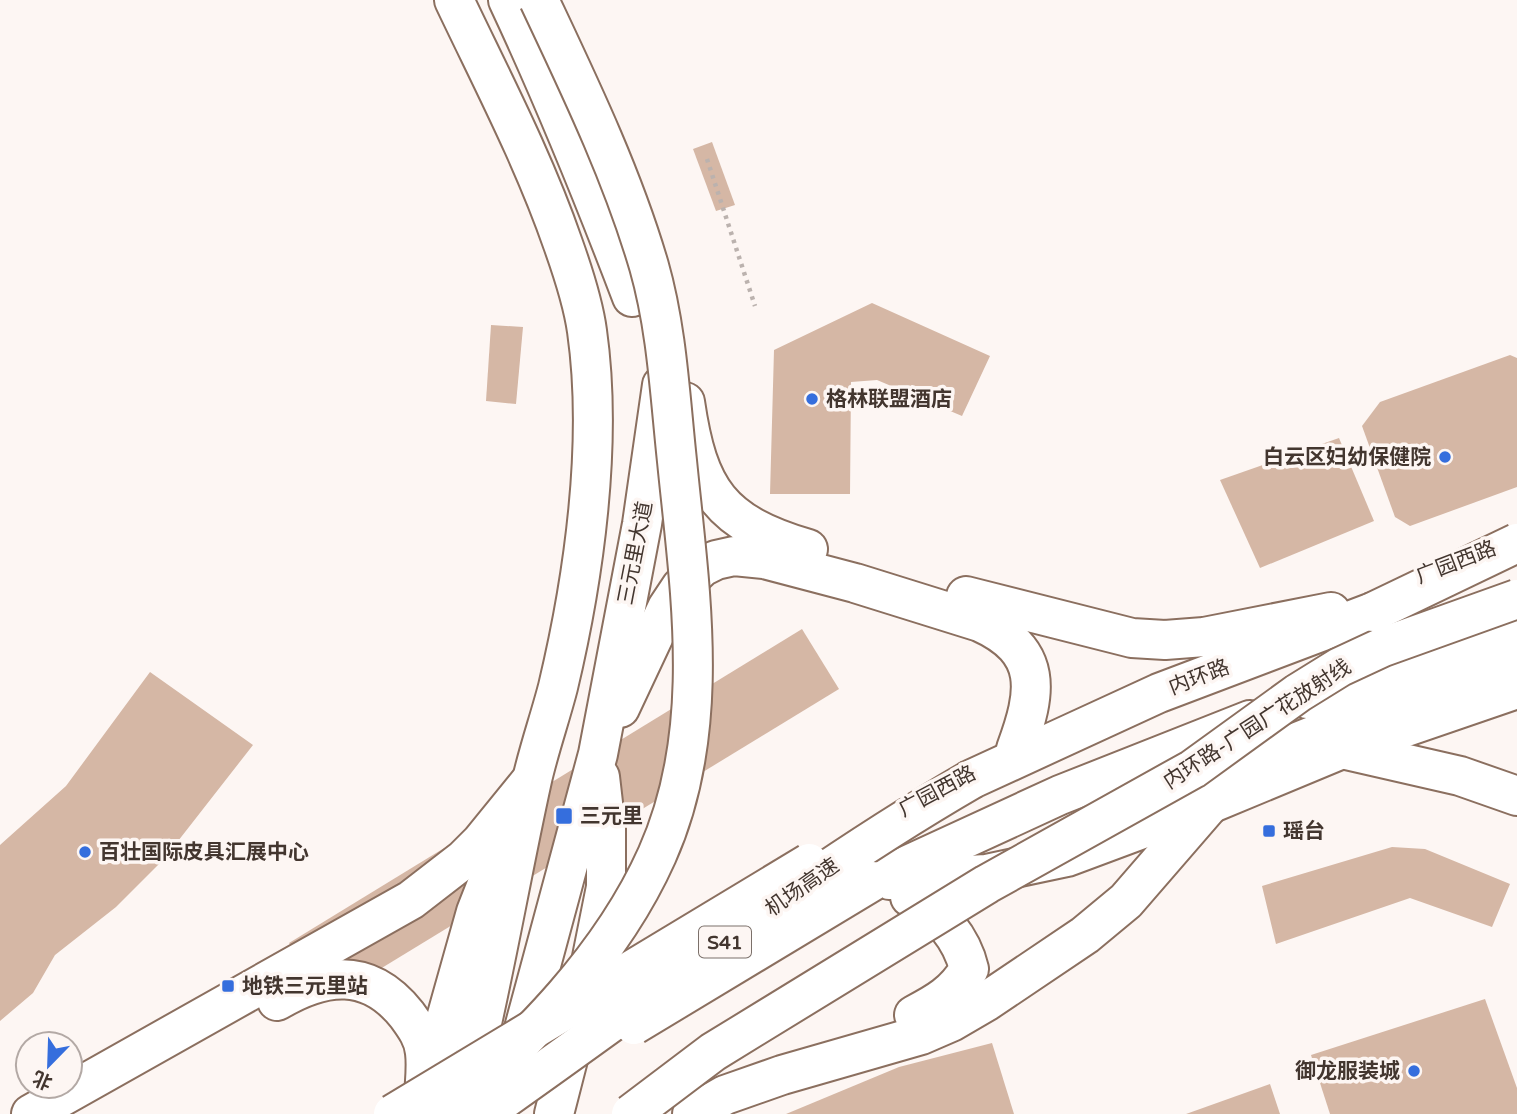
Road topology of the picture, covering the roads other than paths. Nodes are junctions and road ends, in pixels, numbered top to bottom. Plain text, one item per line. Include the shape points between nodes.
1 (454, 0) edge
2 (508, 0) edge
3 (538, 0) edge
4 (556, 0) edge
5 (671, 309) junction
6 (1517, 541) edge
7 (686, 553) junction
8 (1465, 558) junction
9 (1517, 563) edge
10 (1517, 599) edge
11 (1331, 612) junction
12 (1373, 612) junction
13 (1501, 627) edge
14 (1517, 660) edge
15 (1517, 689) edge
16 (1342, 749) junction
17 (1023, 750) junction
18 (598, 754) junction
19 (533, 777) junction
20 (1517, 796) edge
21 (1212, 803) junction
22 (1044, 853) junction
23 (873, 881) junction
24 (420, 1111) edge
25 (31, 1114) edge
26 (80, 1114) edge
27 (461, 1114) edge
28 (484, 1114) edge
29 (502, 1114) edge
30 (554, 1114) edge
31 (631, 1114) edge
32 (655, 1114) edge
33 (692, 1114) edge

1 - 19 main road via 553,215 587,330 591,448 579,584 558,688
2 - 7 main road, bridge via 549,86 632,297 665,430
3 - 7 main road, bridge via 616,171 650,268 666,351
4 - 5 main road, 三元里大道 via 651,222
5 - 11 main road via 688,428 701,472 717,500 762,533 988,603 1132,638 1204,637
5 - 18 main road, 三元里大道 via 642,524
6 - 8 main road, 广园西路
6 - 12 main road, bridge
7 - 24 main road, bridge via 692,709 682,779 658,853 630,908 575,984 515,1048
8 - 11 main road, 广园西路
8 - 13 main road via 1460,586 1472,617
9 - 12 main road, bridge
10 - 22 main road, 内环路-广园广花放射线, bridge via 1340,667 1193,769
11 - 17 main road, 广园西路 via 1236,650
12 - 17 main road, 内环路
13 - 23 main road via 1133,765
14 - 22 main road, bridge via 1272,752
15 - 16 main road
16 - 20 main road via 1460,776
16 - 21 main road
17 - 18 main road via 1031,679 1025,657 999,631 844,580 734,556 702,567 681,587
17 - 24 main road, 广园西路, bridge via 847,841
17 - 28 main road, 机场高速 / S41, bridge via 829,868
18 - 29 main road, 三元里大道
18 - 30 main road via 606,887
19 - 24 main road via 476,912
19 - 25 main road via 481,842 411,900
19 - 27 main road
21 - 23 main road via 1032,866 986,874
21 - 33 main road via 1126,901 1084,936 987,1002 921,1035 782,1075 725,1095
22 - 31 main road, bridge via 713,1052
23 - 28 main road, bridge
23 - 32 main road via 918,901 956,936 969,970 960,985 910,1017 725,1070
24 - 26 main road via 426,1052 418,1029 381,991 366,982 343,978 295,990

